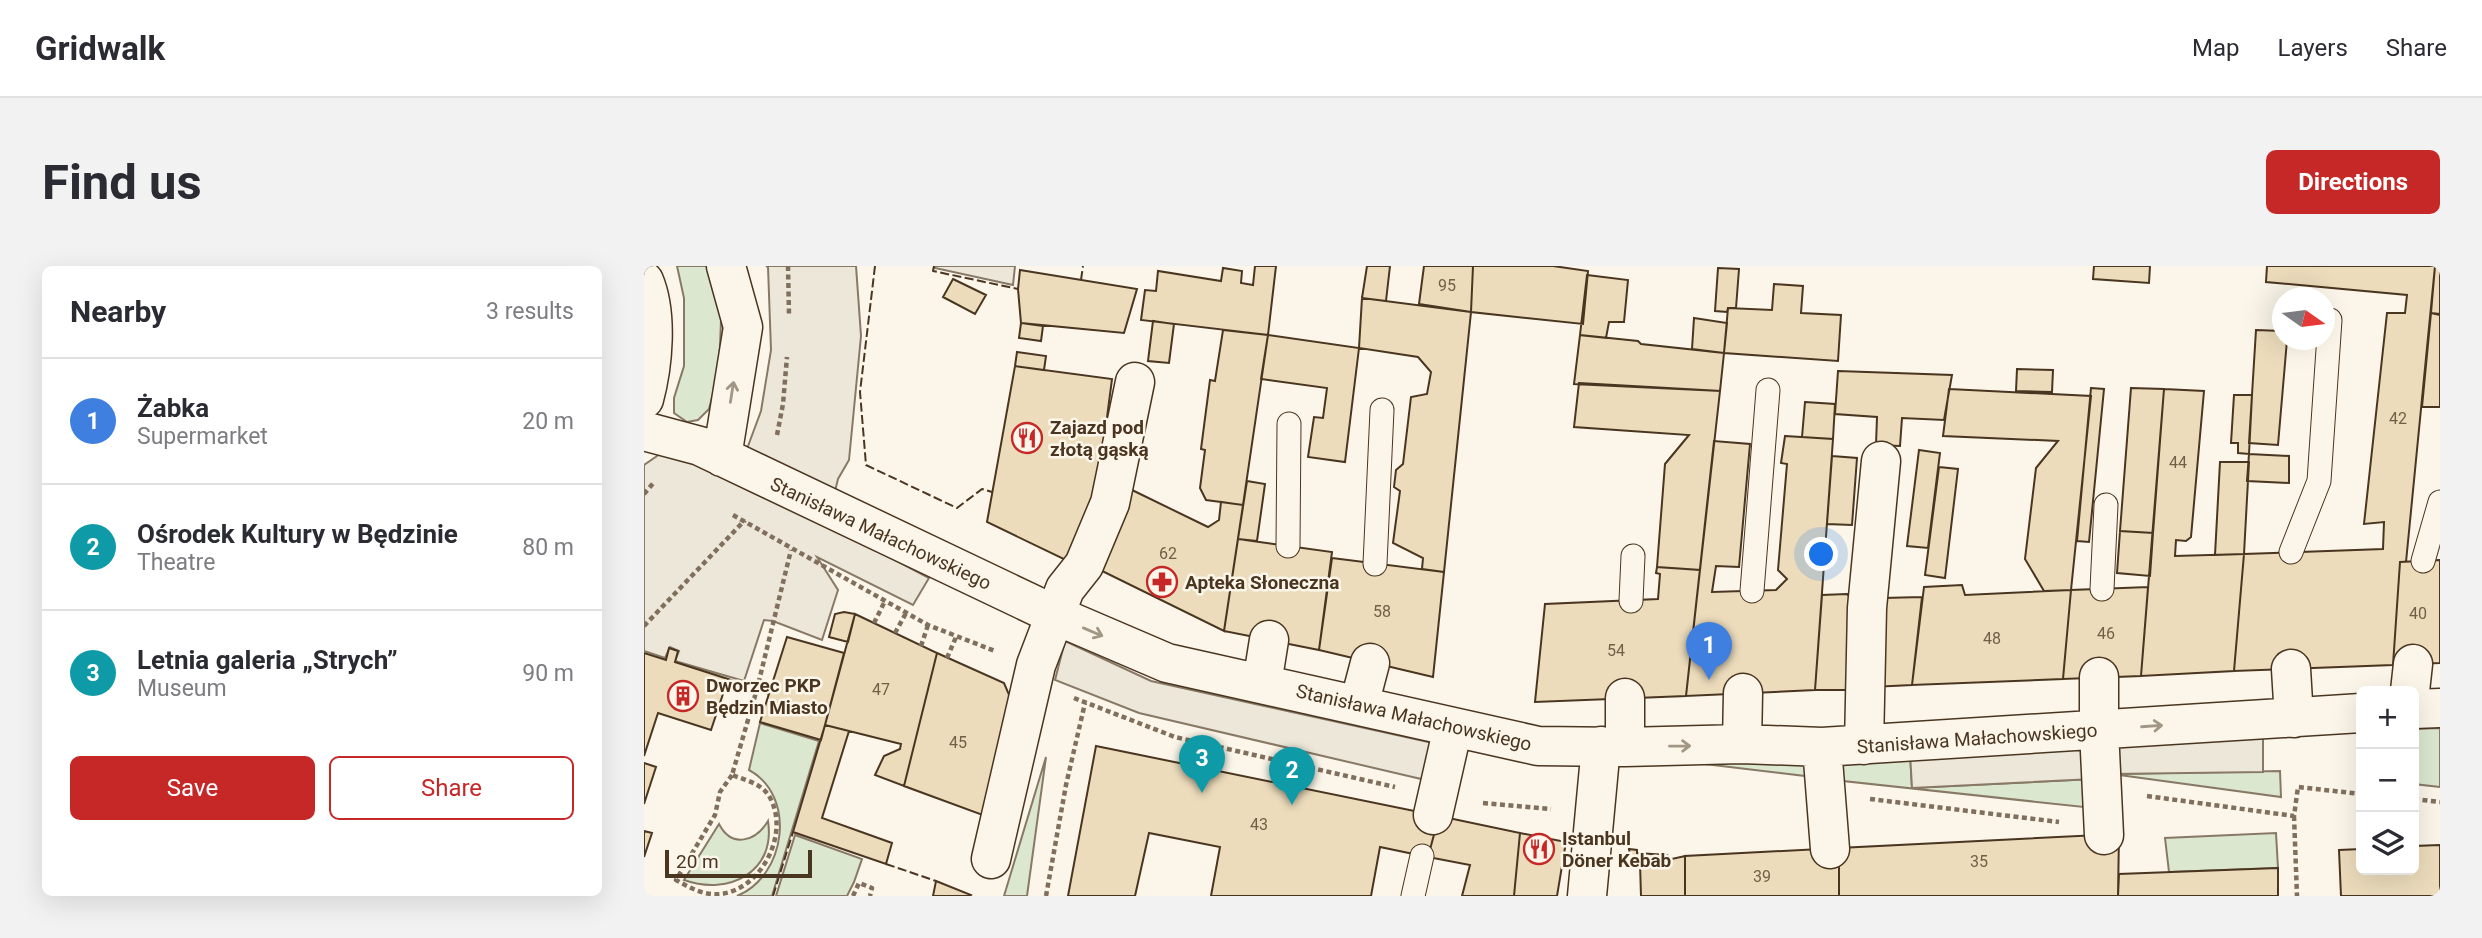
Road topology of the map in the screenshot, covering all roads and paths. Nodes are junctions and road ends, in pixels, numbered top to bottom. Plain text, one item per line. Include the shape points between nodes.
1 (726, 266) edge
2 (647, 303) edge
3 (2328, 350) edge
4 (1135, 382) dead end
5 (1768, 390) dead end
6 (644, 399) edge
7 (1382, 410) dead end
8 (1289, 424) dead end
9 (644, 431) edge
10 (722, 457) junction
11 (1881, 461) dead end
12 (2440, 502) edge
13 (2106, 505) dead end
14 (744, 522) dead end
15 (1288, 546) dead end
16 (791, 550) dead end
17 (2291, 552) dead end
18 (1633, 556) dead end
19 (2423, 561) dead end
20 (1375, 564) dead end
21 (2102, 589) dead end
22 (1752, 591) dead end
23 (885, 601) dead end
24 (1631, 601) dead end
25 (906, 613) dead end
26 (1055, 615) junction
27 (873, 623) dead end
28 (929, 625) dead end
29 (644, 626) edge
30 (895, 633) dead end
31 (956, 637) dead end
32 (1269, 640) dead end
33 (921, 646) dead end
34 (947, 658) dead end
35 (1370, 663) dead end
36 (2291, 669) dead end
37 (2099, 677) dead end
38 (1262, 684) junction
39 (1743, 693) dead end
40 (1625, 698) dead end
41 (1085, 703) dead end
42 (1359, 705) junction
43 (2440, 708) edge
44 (2419, 709) edge
45 (2356, 713) edge
46 (2294, 718) junction
47 (1453, 727) junction
48 (2099, 730) junction
49 (1742, 744) junction
50 (1864, 745) junction
51 (1613, 747) junction
52 (1822, 747) junction
53 (732, 775) junction
54 (2419, 800) edge
55 (2440, 802) edge
56 (1433, 815) dead end
57 (2294, 816) dead end
58 (2104, 835) dead end
59 (1830, 849) dead end
60 (1422, 856) dead end
61 (990, 859) dead end
62 (853, 896) edge
63 (870, 896) edge
64 (1046, 896) edge
65 (1413, 896) edge
66 (1587, 896) edge
67 (2297, 896) edge

10 -> 1 street via 743,327
2 - 6 street via 651,376
3 - 17 lane via 2319,481
4 - 26 street via 1110,503 1084,565 1065,590
5 - 22 lane
7 - 20 lane
8 - 15 lane
9 - 10 street, Stanisława Małachowskiego
10 - 26 street, Stanisława Małachowskiego
11 - 50 street via 1867,608
12 - 19 lane
13 - 21 lane
14 - 29 path
16 - 53 path
18 - 24 lane
23 - 27 path
25 - 30 path
26 -> 38 street, Stanisława Małachowskiego via 1167,663
26 - 61 street via 1036,665
28 - 33 path
31 - 34 path
32 - 38 street
35 - 42 street
36 - 46 street
37 - 48 street
38 - 42 street, Stanisława Małachowskiego
39 - 49 street
40 - 51 street
41 - 64 path
42 - 47 street, Stanisława Małachowskiego
43 - 44 street
45 - 46 street, Stanisława Małachowskiego
48 -> 46 street, Stanisława Małachowskiego
47 - 51 street, Stanisława Małachowskiego via 1538,746
47 - 56 street
48 - 50 street, Stanisława Małachowskiego
48 - 58 street
51 -> 49 street, Stanisława Małachowskiego
49 - 52 street, Stanisława Małachowskiego
50 - 52 street, Stanisława Małachowskiego
51 - 66 street
52 - 59 street
53 - 53 path via 755,783 768,795 775,824 771,854 758,872 734,890 718,894 692,889 676,880 715,815 720,792
54 - 55 path
57 - 67 path
60 - 65 lane
62 - 63 path via 859,883 872,888

